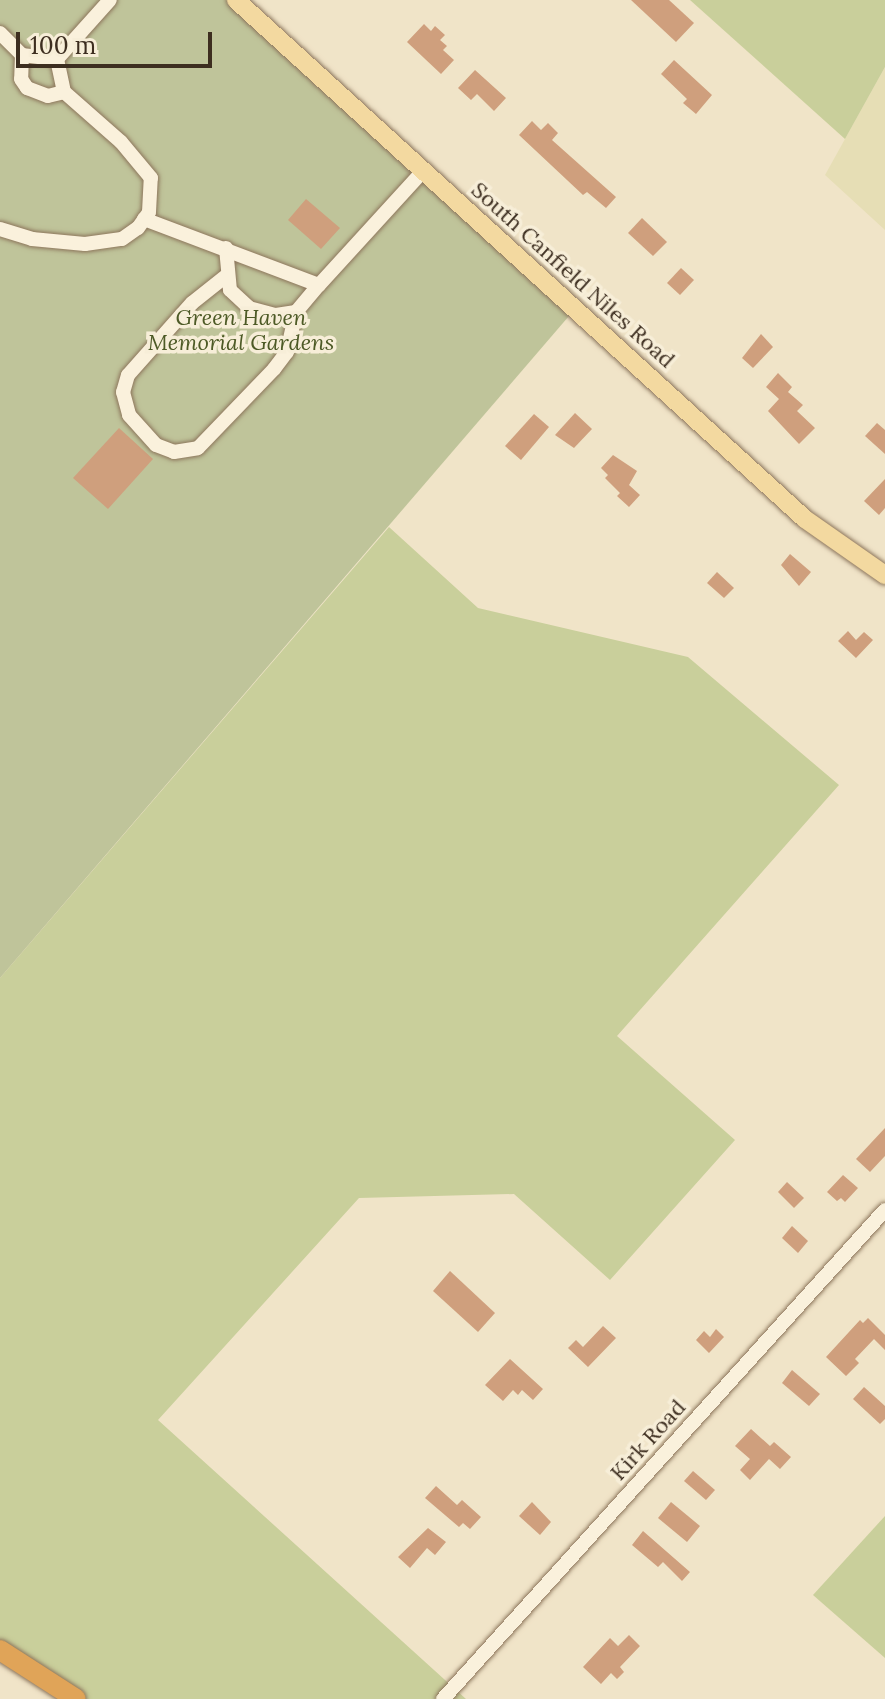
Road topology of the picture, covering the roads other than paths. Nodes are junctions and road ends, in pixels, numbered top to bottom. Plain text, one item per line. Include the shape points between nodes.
1 (110, 0) edge
2 (236, 0) edge
3 (0, 33) edge
4 (22, 55) junction
5 (57, 59) junction
6 (64, 92) junction
7 (423, 171) junction
8 (144, 219) junction
9 (1, 230) edge
10 (226, 248) junction
11 (226, 276) junction
12 (319, 285) junction
13 (296, 312) junction
14 (885, 575) edge
15 (885, 1210) edge
16 (0, 1650) edge
17 (76, 1699) edge
18 (443, 1699) edge

1 - 5 street
2 - 7 main road, South Canfield Niles Road
3 - 4 street
4 - 5 street
4 - 6 street via 21,79 27,88 48,96
5 - 6 street
6 - 8 street via 121,142 151,178 153,193
7 - 12 street
7 - 14 main road, South Canfield Niles Road via 805,519
8 - 9 street via 122,239 85,244
8 - 10 street
10 - 11 street
10 - 12 street
11 - 13 street via 230,290 249,308 276,315
11 - 13 street via 192,303 128,375 123,392 129,415 156,445 174,452 198,448 226,423 287,352
12 - 13 street
15 - 18 street, Kirk Road
16 - 17 highway

